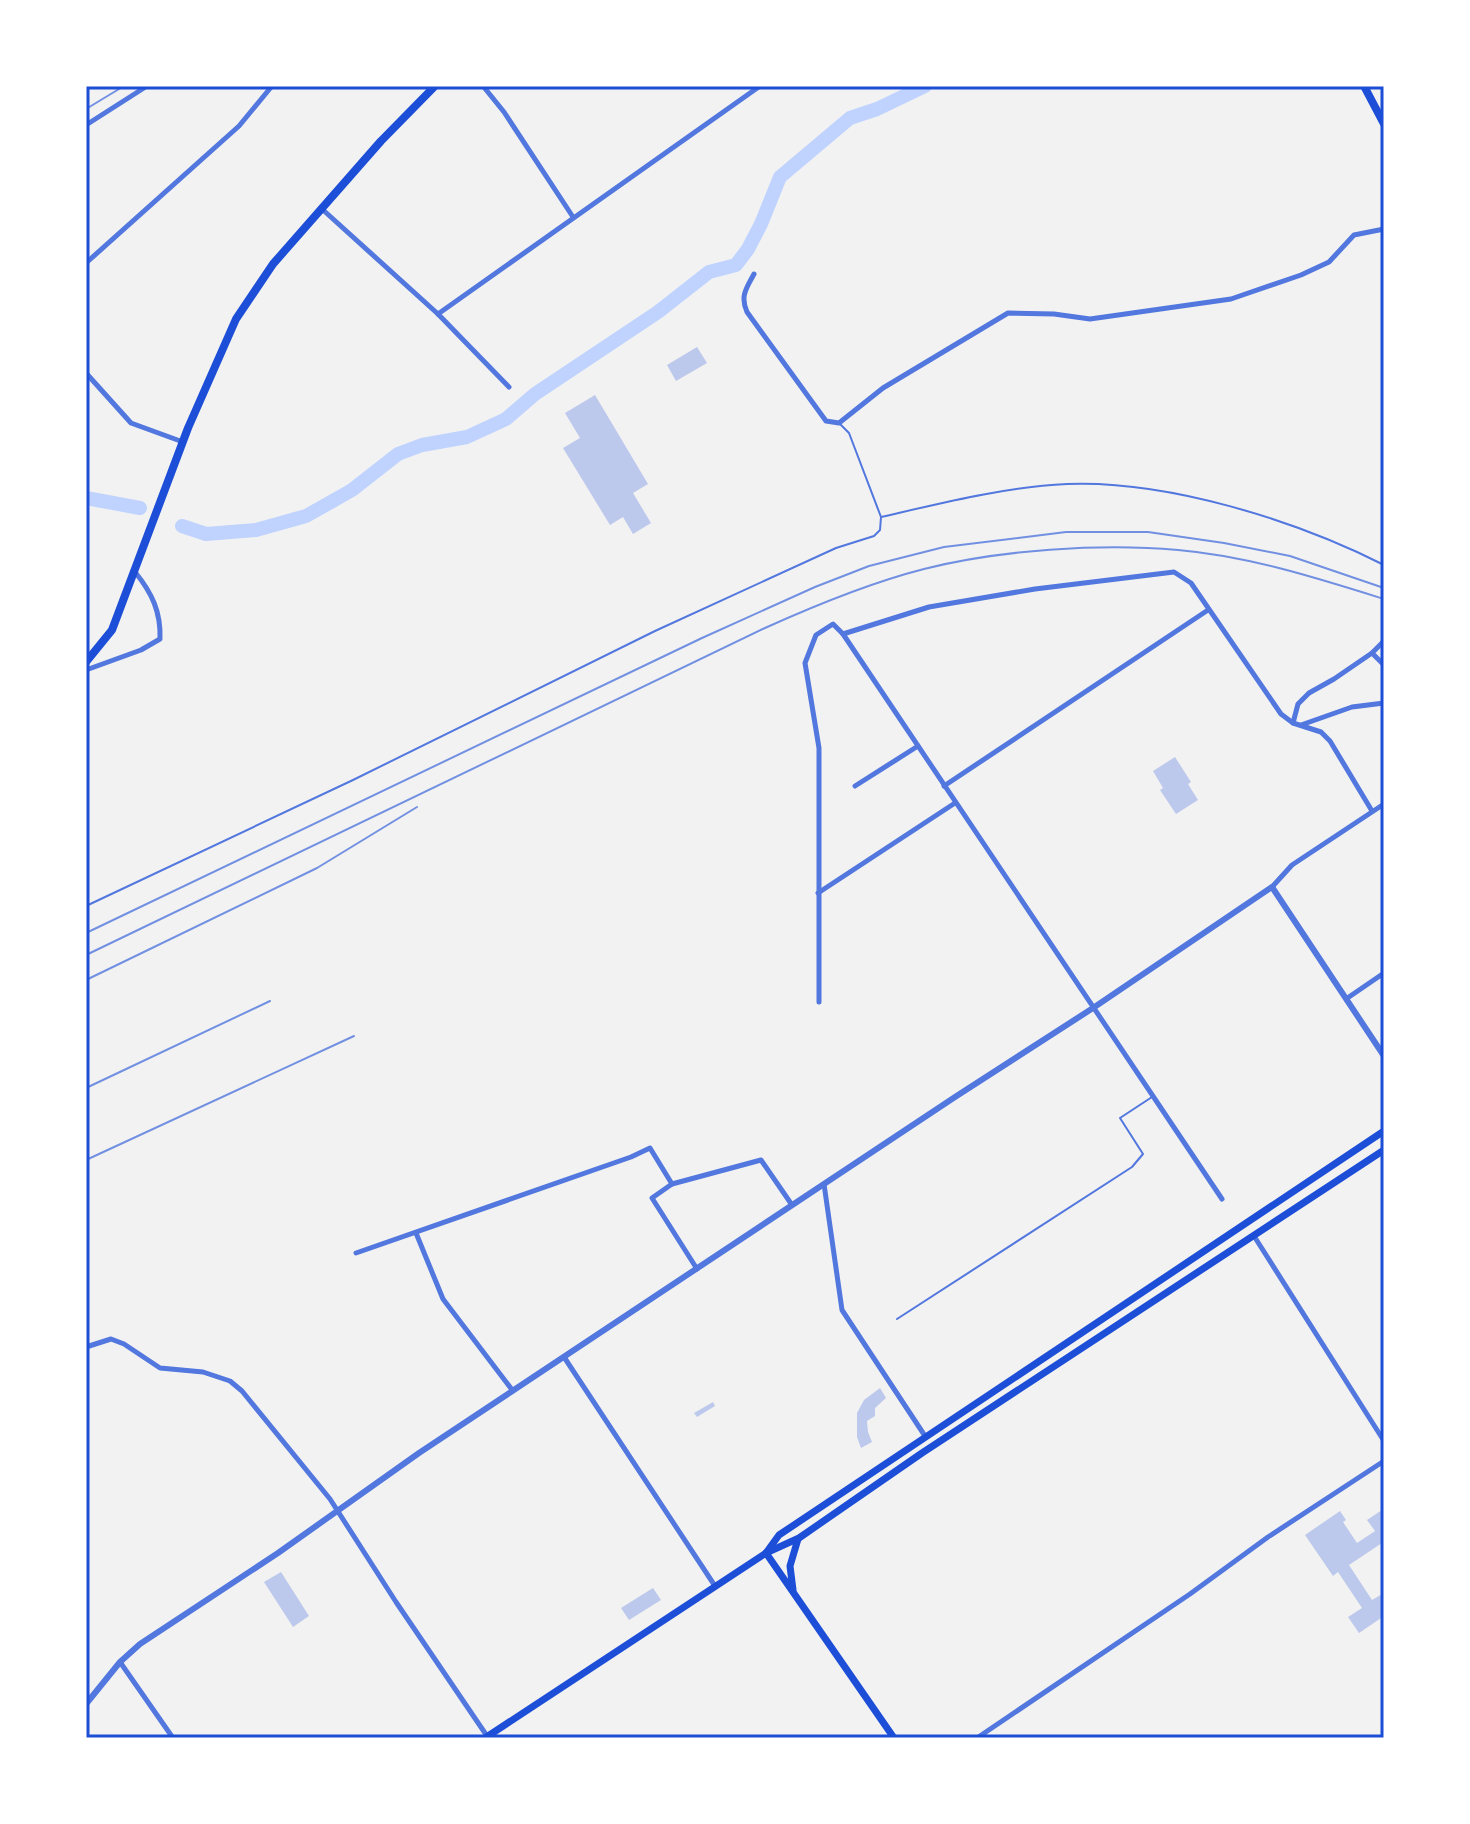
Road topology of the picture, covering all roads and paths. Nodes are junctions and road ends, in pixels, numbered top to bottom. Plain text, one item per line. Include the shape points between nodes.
1 (147, 86) edge
2 (272, 86) edge
3 (435, 86) edge
4 (483, 86) edge
5 (760, 86) edge
6 (1364, 86) edge
7 (1384, 124) edge
8 (86, 125) edge
9 (321, 208) junction
10 (573, 217) junction
11 (1384, 229) edge
12 (86, 263) edge
13 (754, 274) dead end
14 (438, 314) junction
15 (86, 373) edge
16 (509, 387) dead end
17 (839, 423) junction
18 (183, 442) junction
19 (881, 517) junction
20 (1384, 565) edge
21 (135, 572) junction
22 (1208, 610) junction
23 (843, 634) junction
24 (1384, 641) edge
25 (1372, 653) junction
26 (86, 662) edge
27 (1384, 665) edge
28 (86, 670) edge
29 (1384, 703) edge
30 (1296, 725) junction
31 (918, 746) junction
32 (855, 786) dead end
33 (944, 786) junction
34 (955, 803) junction
35 (1384, 804) edge
36 (1372, 811) junction
37 (1272, 887) junction
38 (817, 894) junction
39 (86, 906) edge
40 (1384, 973) edge
41 (1346, 999) junction
42 (819, 1002) dead end
43 (1093, 1008) junction
44 (1384, 1056) edge
45 (1153, 1096) junction
46 (1384, 1131) edge
47 (1384, 1150) edge
48 (672, 1184) junction
49 (824, 1184) junction
50 (1222, 1199) dead end
51 (792, 1205) junction
52 (1247, 1222) junction
53 (416, 1233) junction
54 (1254, 1236) junction
55 (356, 1253) dead end
56 (697, 1269) junction
57 (897, 1319) dead end
58 (86, 1347) edge
59 (564, 1357) junction
60 (513, 1391) junction
61 (925, 1436) junction
62 (1384, 1441) edge
63 (932, 1447) junction
64 (1384, 1461) edge
65 (337, 1512) junction
66 (799, 1538) junction
67 (766, 1553) junction
68 (715, 1586) junction
69 (793, 1592) junction
70 (120, 1662) junction
71 (86, 1704) edge
72 (487, 1737) edge
73 (173, 1738) edge
74 (894, 1738) edge
75 (977, 1738) edge

1 - 8 street
2 - 12 street via 239,126
3 - 9 main road
4 - 10 street
5 - 10 street
6 - 7 main road
9 - 14 street
9 - 18 main road via 273,264 236,319
10 - 14 street
11 - 17 street via 1354,235 1329,262 1301,275 1231,299 1090,319 1008,313 883,388
13 - 17 street via 743,293 747,312 826,421
14 - 16 street
15 - 18 street via 131,423
17 - 19 lane via 849,433
18 - 21 main road
19 - 20 lane via 966,497 1056,485 1135,486 1261,517
19 - 39 lane via 874,536 836,548 655,631
21 - 26 main road via 112,630
21 - 28 street via 154,600 160,639
22 - 23 street via 1191,583 1174,572 929,607
22 - 30 street via 1281,714
22 - 33 street
23 - 31 street
23 - 38 street via 833,624 816,635 805,663 819,748
24 - 25 street
25 - 27 street
25 - 30 street via 1309,693 1298,704
29 - 30 street
30 - 36 street via 1321,732 1330,741
31 - 32 street
31 - 33 street
33 - 34 street
34 - 38 street
34 - 43 street
35 - 36 street
36 - 37 street via 1292,865
37 - 41 street
37 - 43 street
38 - 42 street
40 - 41 street
41 - 44 street
43 - 45 street
43 - 49 street
45 - 50 street
45 - 57 lane via 1120,1118 1143,1154 1132,1167
46 - 52 main road
47 - 54 main road
48 - 51 street via 761,1160
48 - 53 street via 650,1148
48 - 56 street via 652,1198
49 - 51 street
49 - 61 street via 842,1310
51 - 56 street
52 - 54 main road
52 - 61 main road
53 - 55 street
53 - 60 street via 443,1299
54 - 62 street
54 - 63 main road
56 - 59 street
58 - 65 street via 111,1339 160,1368 230,1381 287,1444
59 - 60 street
59 - 68 street
60 - 65 street
61 - 63 main road
61 - 67 main road via 779,1535
63 - 66 main road
64 - 75 street
65 - 70 street
65 - 72 street
66 - 67 main road
66 - 69 main road via 790,1566
67 - 68 main road
67 - 69 main road
68 - 72 main road
69 - 74 main road
70 - 71 street
70 - 73 street

